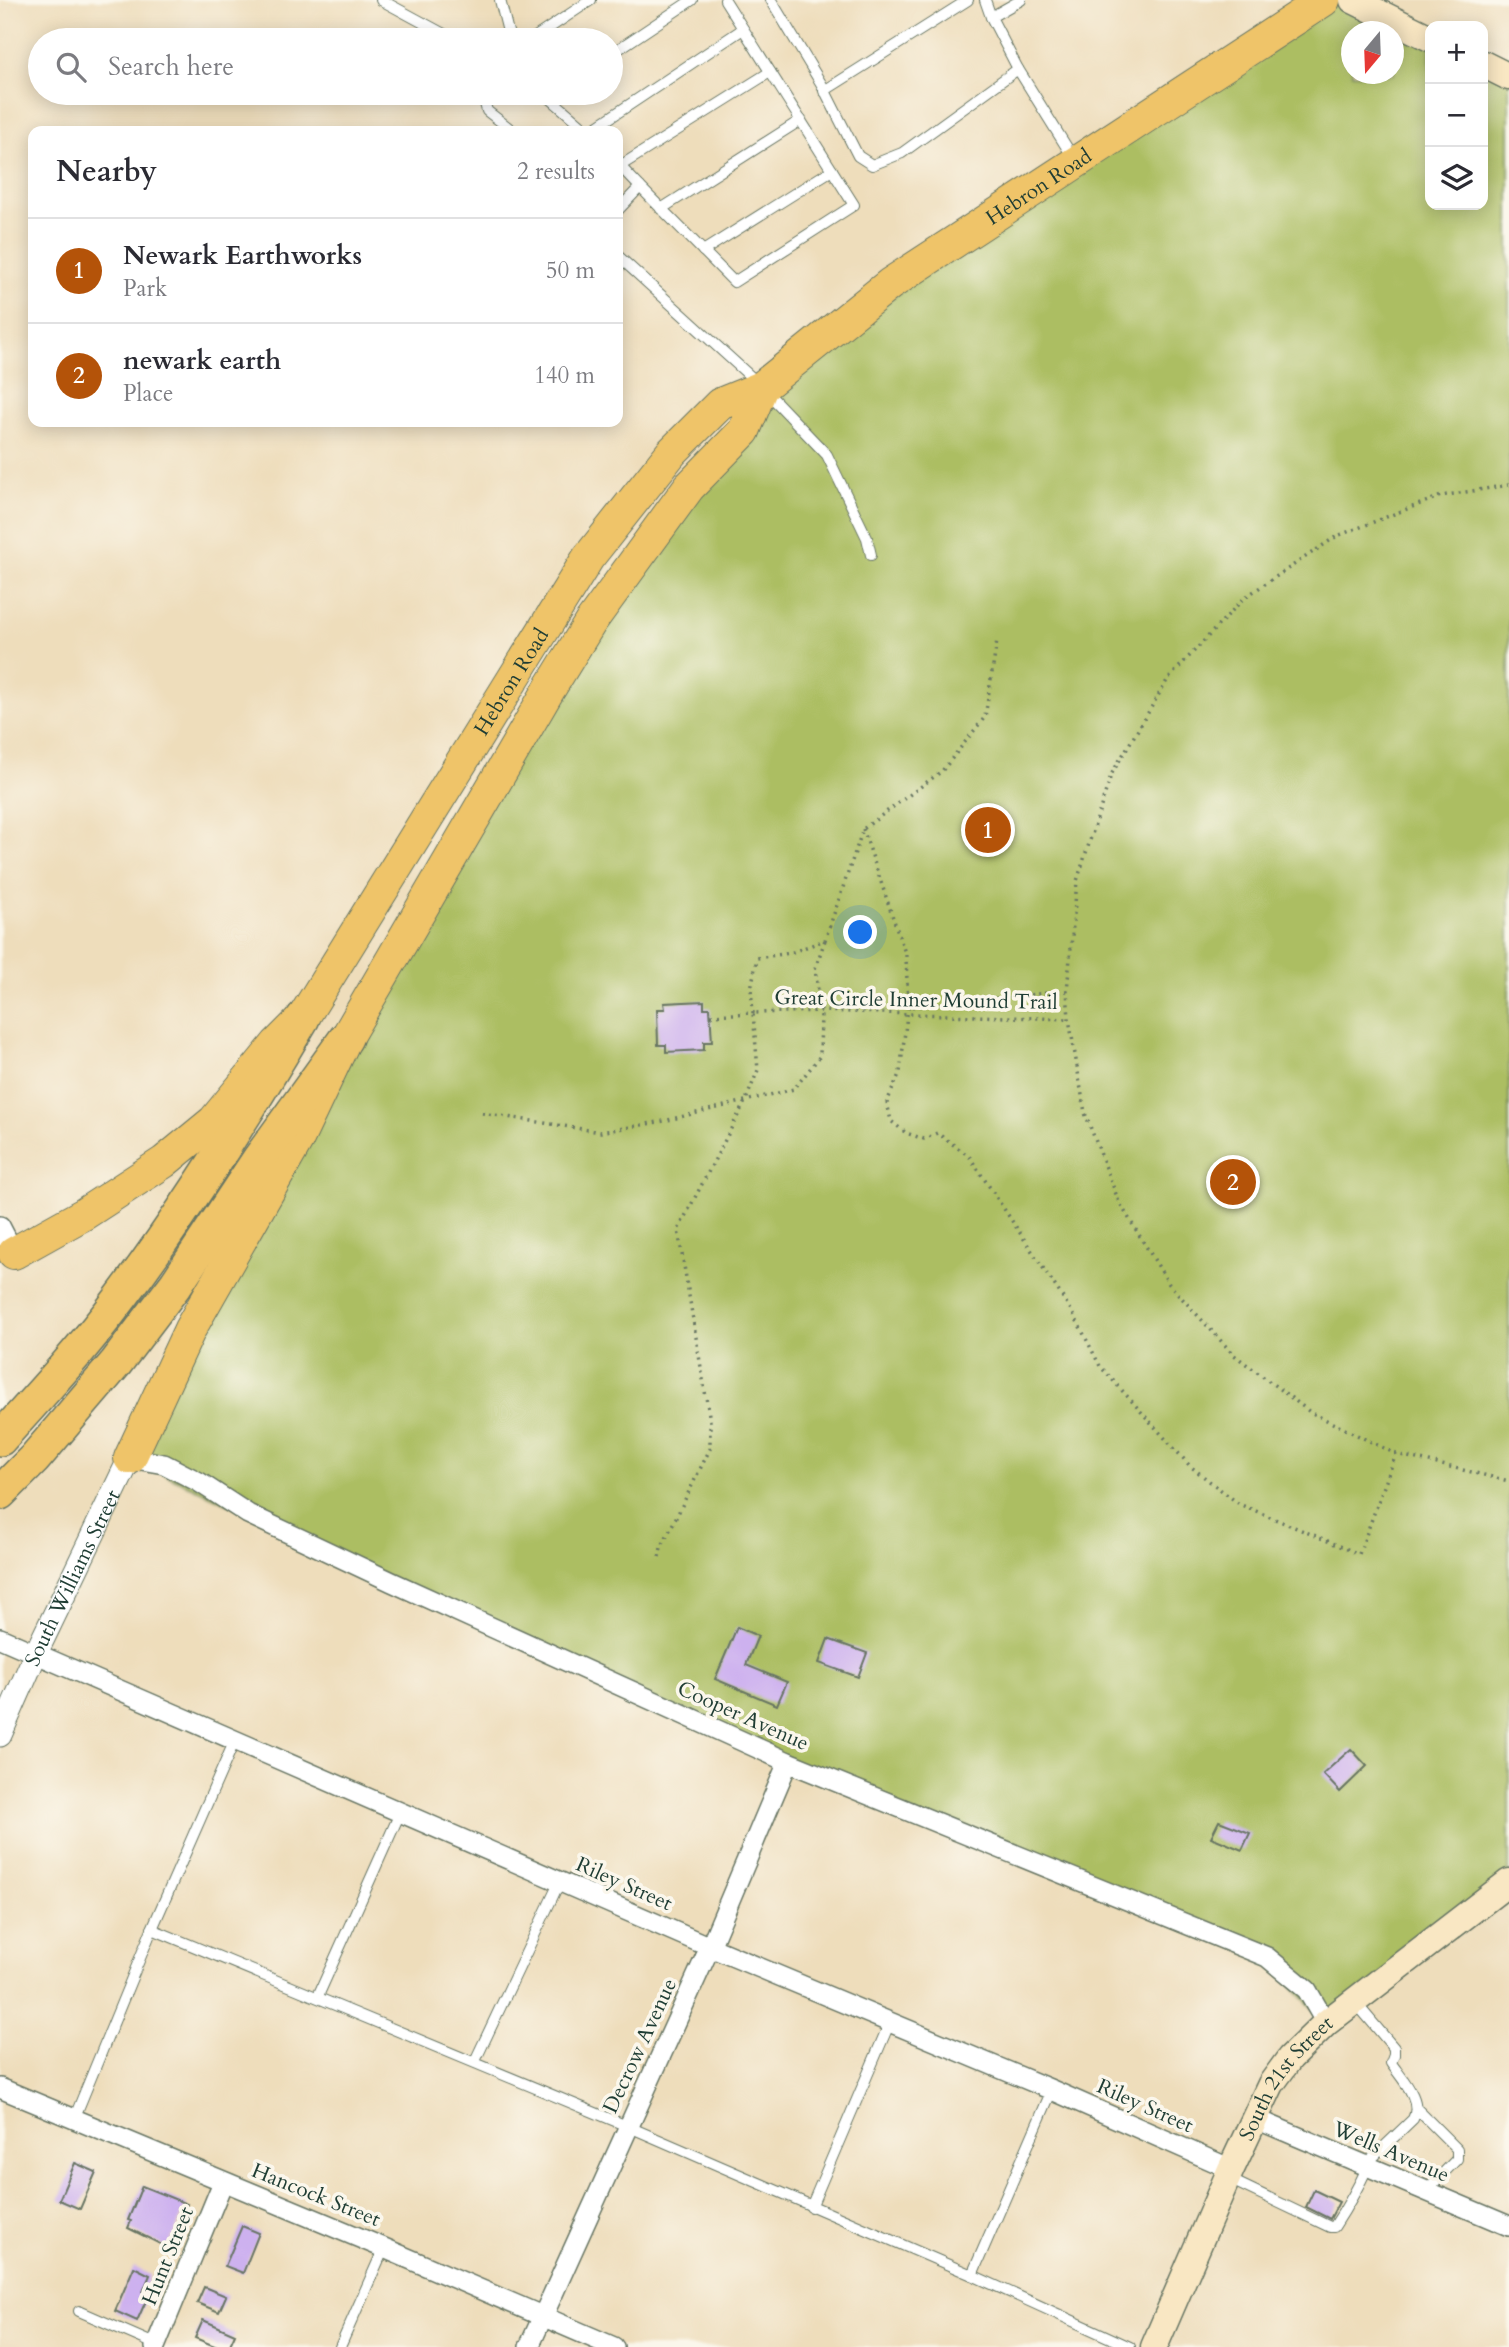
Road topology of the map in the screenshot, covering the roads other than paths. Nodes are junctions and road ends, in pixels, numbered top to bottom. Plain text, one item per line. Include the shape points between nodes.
1 (381, 0) edge
2 (500, 0) edge
3 (590, 0) edge
4 (692, 0) edge
5 (725, 0) edge
6 (771, 0) edge
7 (968, 0) edge
8 (985, 0) edge
9 (1021, 0) edge
10 (1324, 0) edge
11 (1353, 0) edge
12 (991, 17) junction
13 (433, 28) edge
14 (507, 28) edge
15 (549, 28) edge
16 (743, 29) junction
17 (1425, 36) edge
18 (623, 46) edge
19 (1488, 66) edge
20 (1018, 69) junction
21 (770, 72) junction
22 (1509, 77) edge
23 (824, 91) junction
24 (485, 105) edge
25 (560, 105) edge
26 (800, 120) junction
27 (506, 126) edge
28 (583, 126) edge
29 (597, 126) edge
30 (623, 163) edge
31 (1076, 163) junction
32 (623, 169) edge
33 (832, 170) junction
34 (640, 187) junction
35 (623, 205) edge
36 (662, 209) junction
37 (703, 251) junction
38 (623, 261) edge
39 (762, 387) junction
40 (871, 555) dead end
41 (303, 1018) junction
42 (346, 1038) junction
43 (5, 1247) edge
44 (0, 1438) edge
45 (130, 1458) junction
46 (0, 1493) edge
47 (0, 1638) edge
48 (36, 1653) junction
49 (0, 1735) edge
50 (235, 1740) junction
51 (788, 1762) junction
52 (400, 1813) junction
53 (560, 1881) junction
54 (1509, 1882) edge
55 (152, 1928) junction
56 (710, 1947) junction
57 (318, 1996) junction
58 (1354, 2002) junction
59 (890, 2022) junction
60 (1326, 2023) junction
61 (475, 2061) junction
62 (0, 2088) edge
63 (1052, 2090) junction
64 (1418, 2110) junction
65 (74, 2119) junction
66 (1256, 2119) junction
67 (627, 2126) junction
68 (1366, 2166) junction
69 (1229, 2173) junction
70 (223, 2182) junction
71 (1425, 2191) junction
72 (811, 2207) junction
73 (1509, 2226) edge
74 (384, 2248) junction
75 (972, 2275) junction
76 (79, 2311) dead end
77 (542, 2316) junction
78 (158, 2346) edge
79 (340, 2347) edge
80 (529, 2347) edge
81 (614, 2347) edge
82 (1130, 2347) edge
83 (1154, 2347) edge

1 - 13 lane
2 - 14 lane
3 - 15 lane
4 - 18 lane
5 - 16 lane
6 - 23 lane
7 - 23 lane
8 - 12 lane
9 - 12 lane
10 - 31 highway, Hebron Road
11 - 17 main road
12 - 20 lane
16 - 21 lane
16 - 29 lane
19 - 22 main road
20 - 23 lane via 902,153 872,165 858,156
20 - 31 lane
21 - 26 lane
21 - 30 lane
24 - 27 lane
25 - 28 lane
26 - 33 lane
26 - 36 lane
31 - 39 highway, Hebron Road via 890,284
32 - 34 lane
33 - 37 lane
33 - 37 lane via 854,205 734,282
34 - 35 lane
34 - 36 lane
36 - 37 lane
38 - 39 lane
39 - 40 lane via 827,455
39 - 41 highway, Hebron Road via 720,404 672,452 588,558
39 - 42 highway, Hebron Road via 744,431 689,487 590,623
41 - 43 highway, Hebron Road via 214,1121 164,1162 84,1214
41 - 44 highway via 122,1297
42 - 45 highway, Hebron Road via 299,1139 190,1329
42 - 46 highway via 116,1363
45 - 48 street, South Williams Street
45 - 51 street, Cooper Avenue via 164,1464 260,1520
47 - 48 street, Riley Street
48 - 49 street, South Williams Street
48 - 50 street, Riley Street
50 - 52 street, Riley Street
50 - 55 lane
51 - 56 street, Decrow Avenue
51 - 60 street, Cooper Avenue via 1267,1957 1307,1990
52 - 53 street, Riley Street
52 - 57 lane
53 - 56 street, Riley Street
53 - 61 lane
54 - 58 main road, South 21st Street
55 - 57 lane
55 - 65 lane
56 - 59 street, Riley Street
56 - 67 street, Decrow Avenue
57 - 61 lane
58 - 60 main road, South 21st Street
58 - 64 lane via 1394,2048 1391,2063
59 - 63 street, Riley Street
59 - 72 lane
60 - 66 main road, South 21st Street via 1271,2084
61 - 67 lane
62 - 65 street, Hancock Street
63 - 69 street, Riley Street
63 - 75 lane
64 - 68 lane
64 - 71 lane via 1458,2155
65 - 70 street, Hancock Street
66 - 68 street, Wells Avenue
66 - 69 main road, South 21st Street
67 - 72 lane
67 - 77 street, Decrow Avenue
68 - 69 lane via 1354,2198 1334,2227
68 - 71 street, Wells Avenue
69 - 83 main road, South 21st Street
70 - 74 street, Hancock Street
70 - 78 street, Hunt Street
71 - 73 street, Wells Avenue
72 - 75 lane
74 - 77 street, Hancock Street
74 - 79 lane
75 - 82 lane
76 - 78 lane
77 - 80 street, Decrow Avenue
77 - 81 street, Hancock Street

